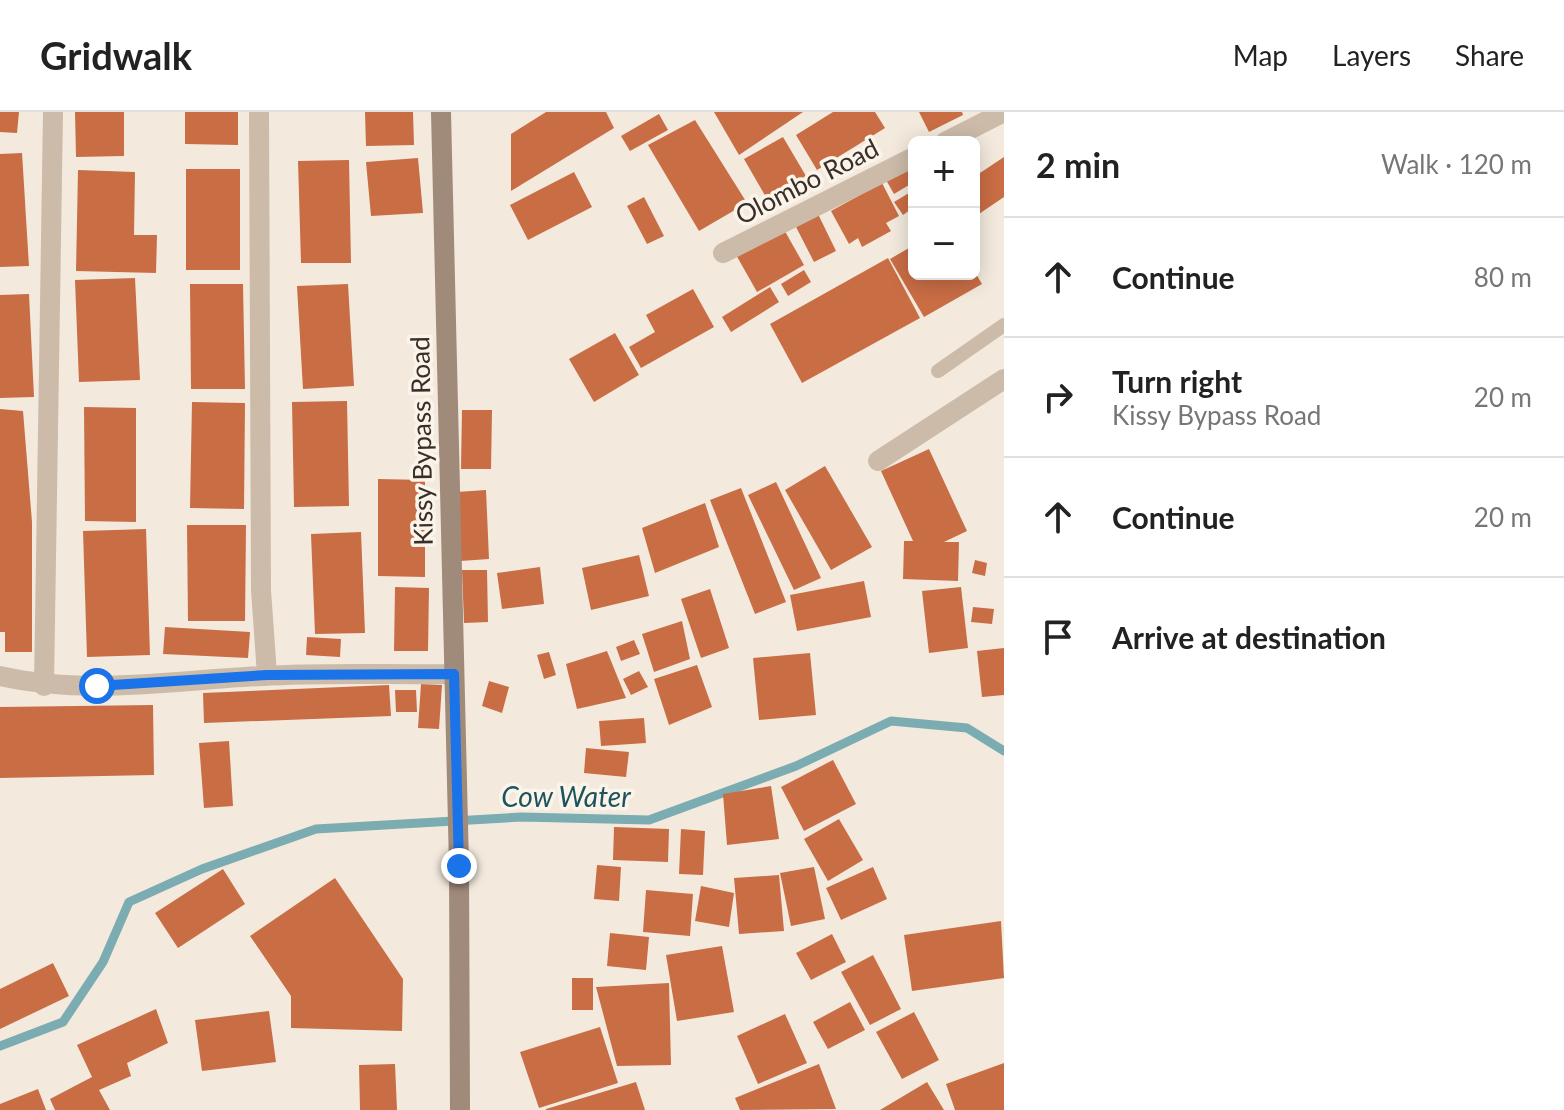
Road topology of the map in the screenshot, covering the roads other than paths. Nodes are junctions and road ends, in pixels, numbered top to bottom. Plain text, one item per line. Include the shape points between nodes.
1 (53, 112) edge
2 (259, 112) edge
3 (441, 112) edge
4 (1004, 112) edge
5 (957, 136) edge
6 (908, 160) edge
7 (723, 253) dead end
8 (1004, 325) edge
9 (938, 371) dead end
10 (1004, 379) edge
11 (878, 461) dead end
12 (454, 674) junction
13 (267, 675) junction
14 (0, 676) edge
15 (44, 686) junction
16 (460, 1110) edge

1 - 15 street
2 - 13 street via 261,590
3 - 12 main road, Kissy Bypass Road
4 - 5 street
6 - 7 street, Olombo Road
8 - 9 lane
10 - 11 street
12 - 13 street
12 - 16 main road, Kissy Bypass Road
13 - 15 street
14 - 15 street

